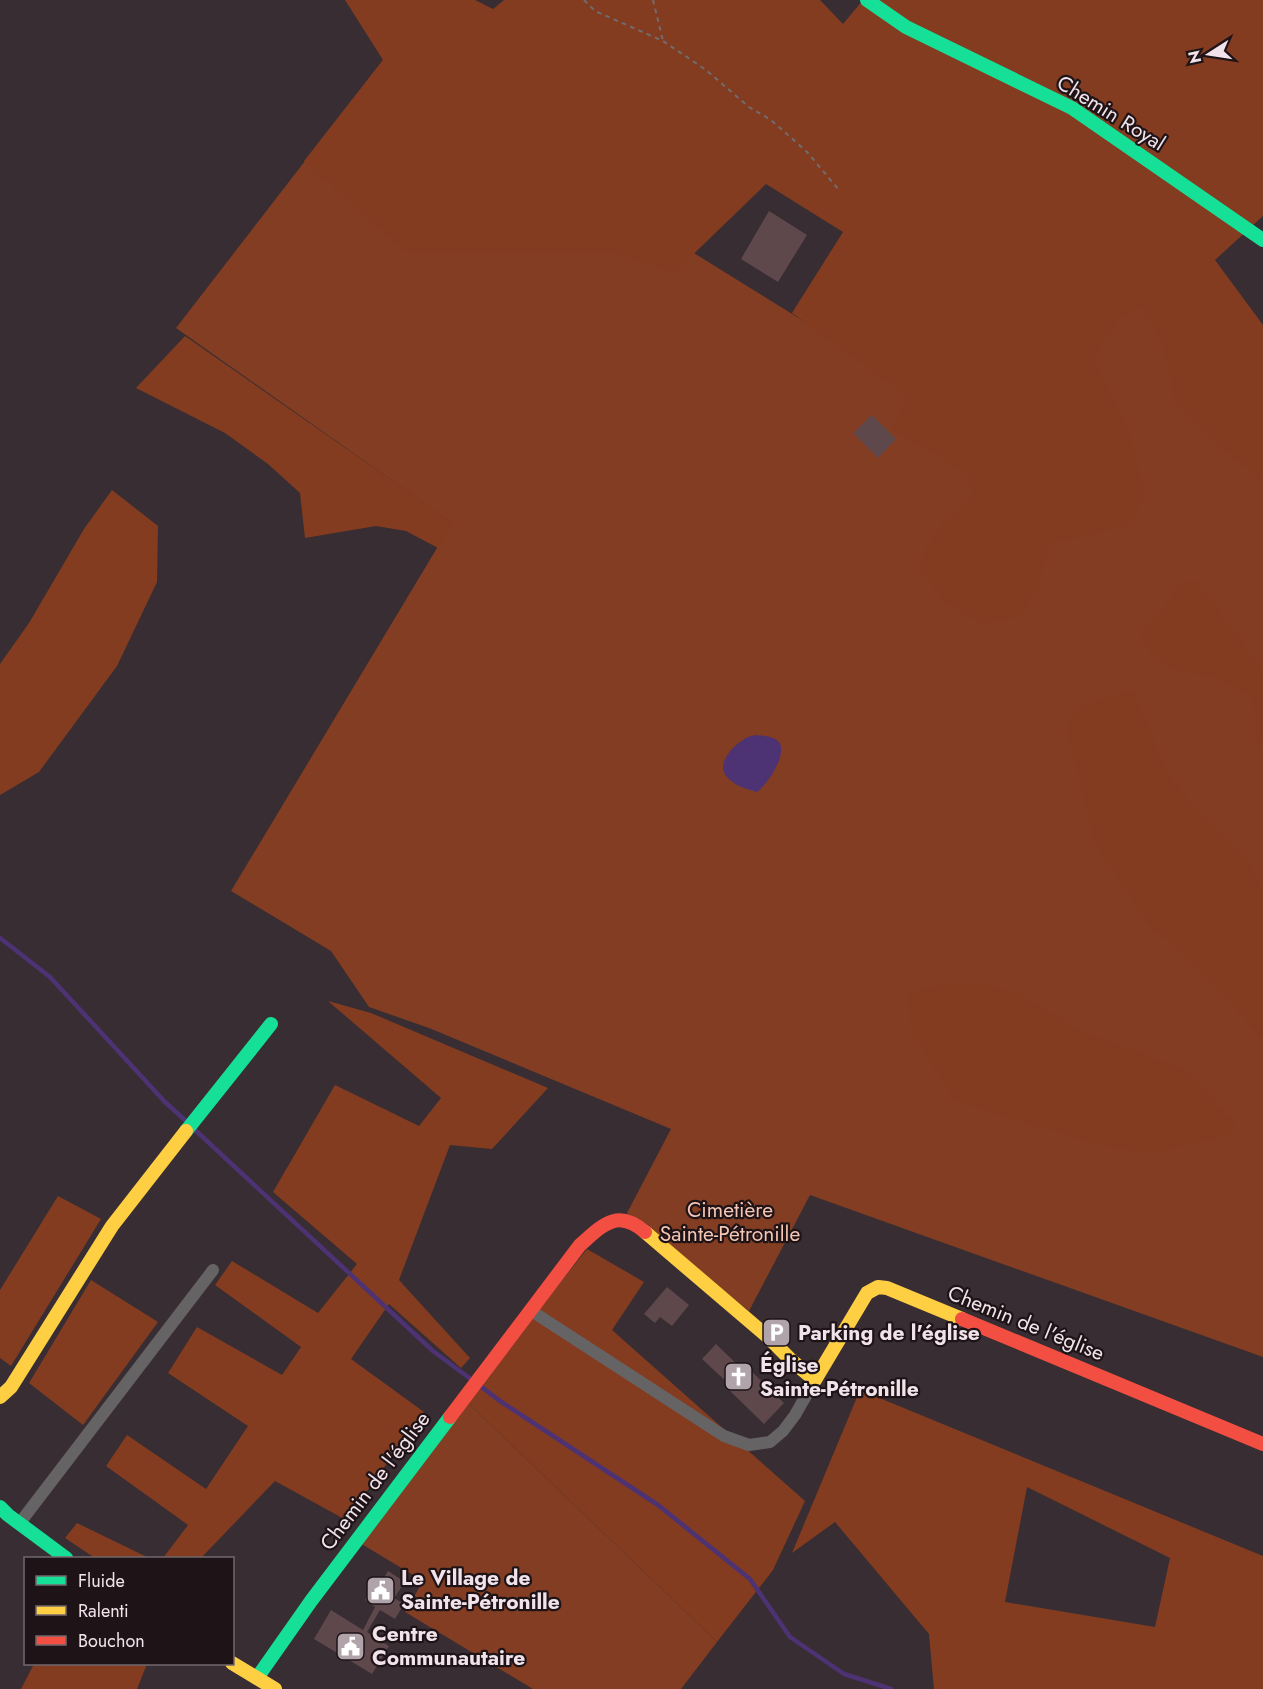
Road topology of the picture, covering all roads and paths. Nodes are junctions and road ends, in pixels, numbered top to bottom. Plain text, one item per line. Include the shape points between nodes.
1 (584, 0) edge
2 (652, 0) edge
3 (867, 0) edge
4 (663, 41) junction
5 (839, 190) dead end
6 (1263, 240) edge
7 (271, 1024) dead end
8 (213, 1270) dead end
9 (530, 1310) junction
10 (815, 1380) junction
11 (0, 1397) edge
12 (1263, 1444) edge
13 (0, 1507) edge
14 (20, 1524) junction
15 (65, 1557) edge
16 (234, 1664) edge
17 (257, 1678) junction
18 (275, 1689) edge

1 - 4 path via 595,11
2 - 4 path
3 - 6 street, Chemin Royal via 906,27 1072,108
4 - 5 path via 771,120 807,152
7 - 11 street via 112,1226 10,1388
8 - 14 street
9 - 10 street, Chemin de l'église via 724,1436 749,1445 770,1442 783,1431
9 - 10 street, Chemin de l'église via 580,1245 608,1222 629,1221
9 - 17 street, Chemin de l'église
10 - 12 street, Chemin de l'église via 867,1293 878,1287 887,1288
13 - 14 street
14 - 15 street
16 - 17 street
17 - 18 street

